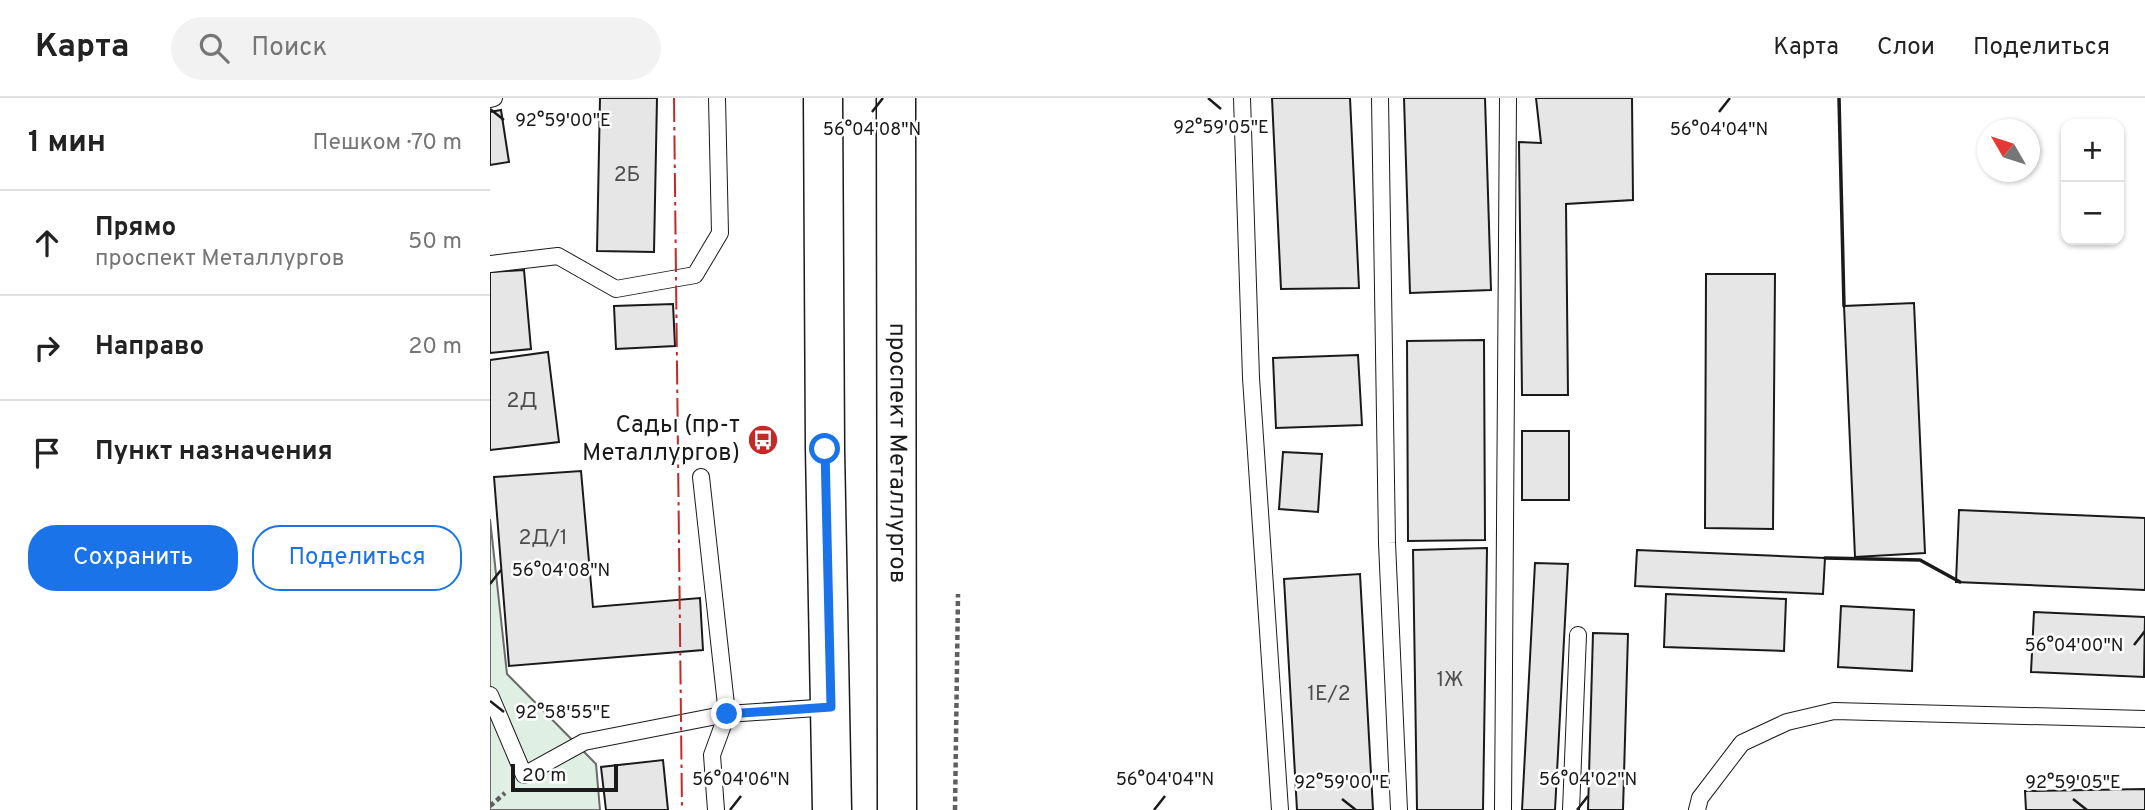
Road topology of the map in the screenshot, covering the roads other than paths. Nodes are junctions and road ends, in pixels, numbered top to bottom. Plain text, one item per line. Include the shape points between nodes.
1 (717, 98) edge
2 (823, 98) edge
3 (896, 98) edge
4 (1242, 98) edge
5 (1380, 98) edge
6 (1508, 98) edge
7 (490, 264) edge
8 (701, 477) dead end
9 (1578, 635) dead end
10 (490, 695) edge
11 (831, 707) junction
12 (727, 714) junction
13 (2145, 719) edge
14 (716, 810) edge
15 (832, 810) edge
16 (897, 810) edge
17 (1280, 810) edge
18 (1399, 810) edge
19 (1503, 810) edge
20 (1570, 810) edge
21 (1697, 810) edge

1 - 7 lane via 720,233 695,275 616,289 558,256
2 - 11 main road
3 - 16 main road, проспект Металлургов
4 - 17 lane via 1251,378
5 - 18 lane via 1387,543
6 - 19 lane
8 - 12 lane
9 - 20 lane
10 - 12 lane via 524,775 584,742
11 - 12 lane
11 - 15 main road
12 - 14 lane via 712,755
13 - 21 lane via 1834,711 1787,722 1742,743 1700,798

